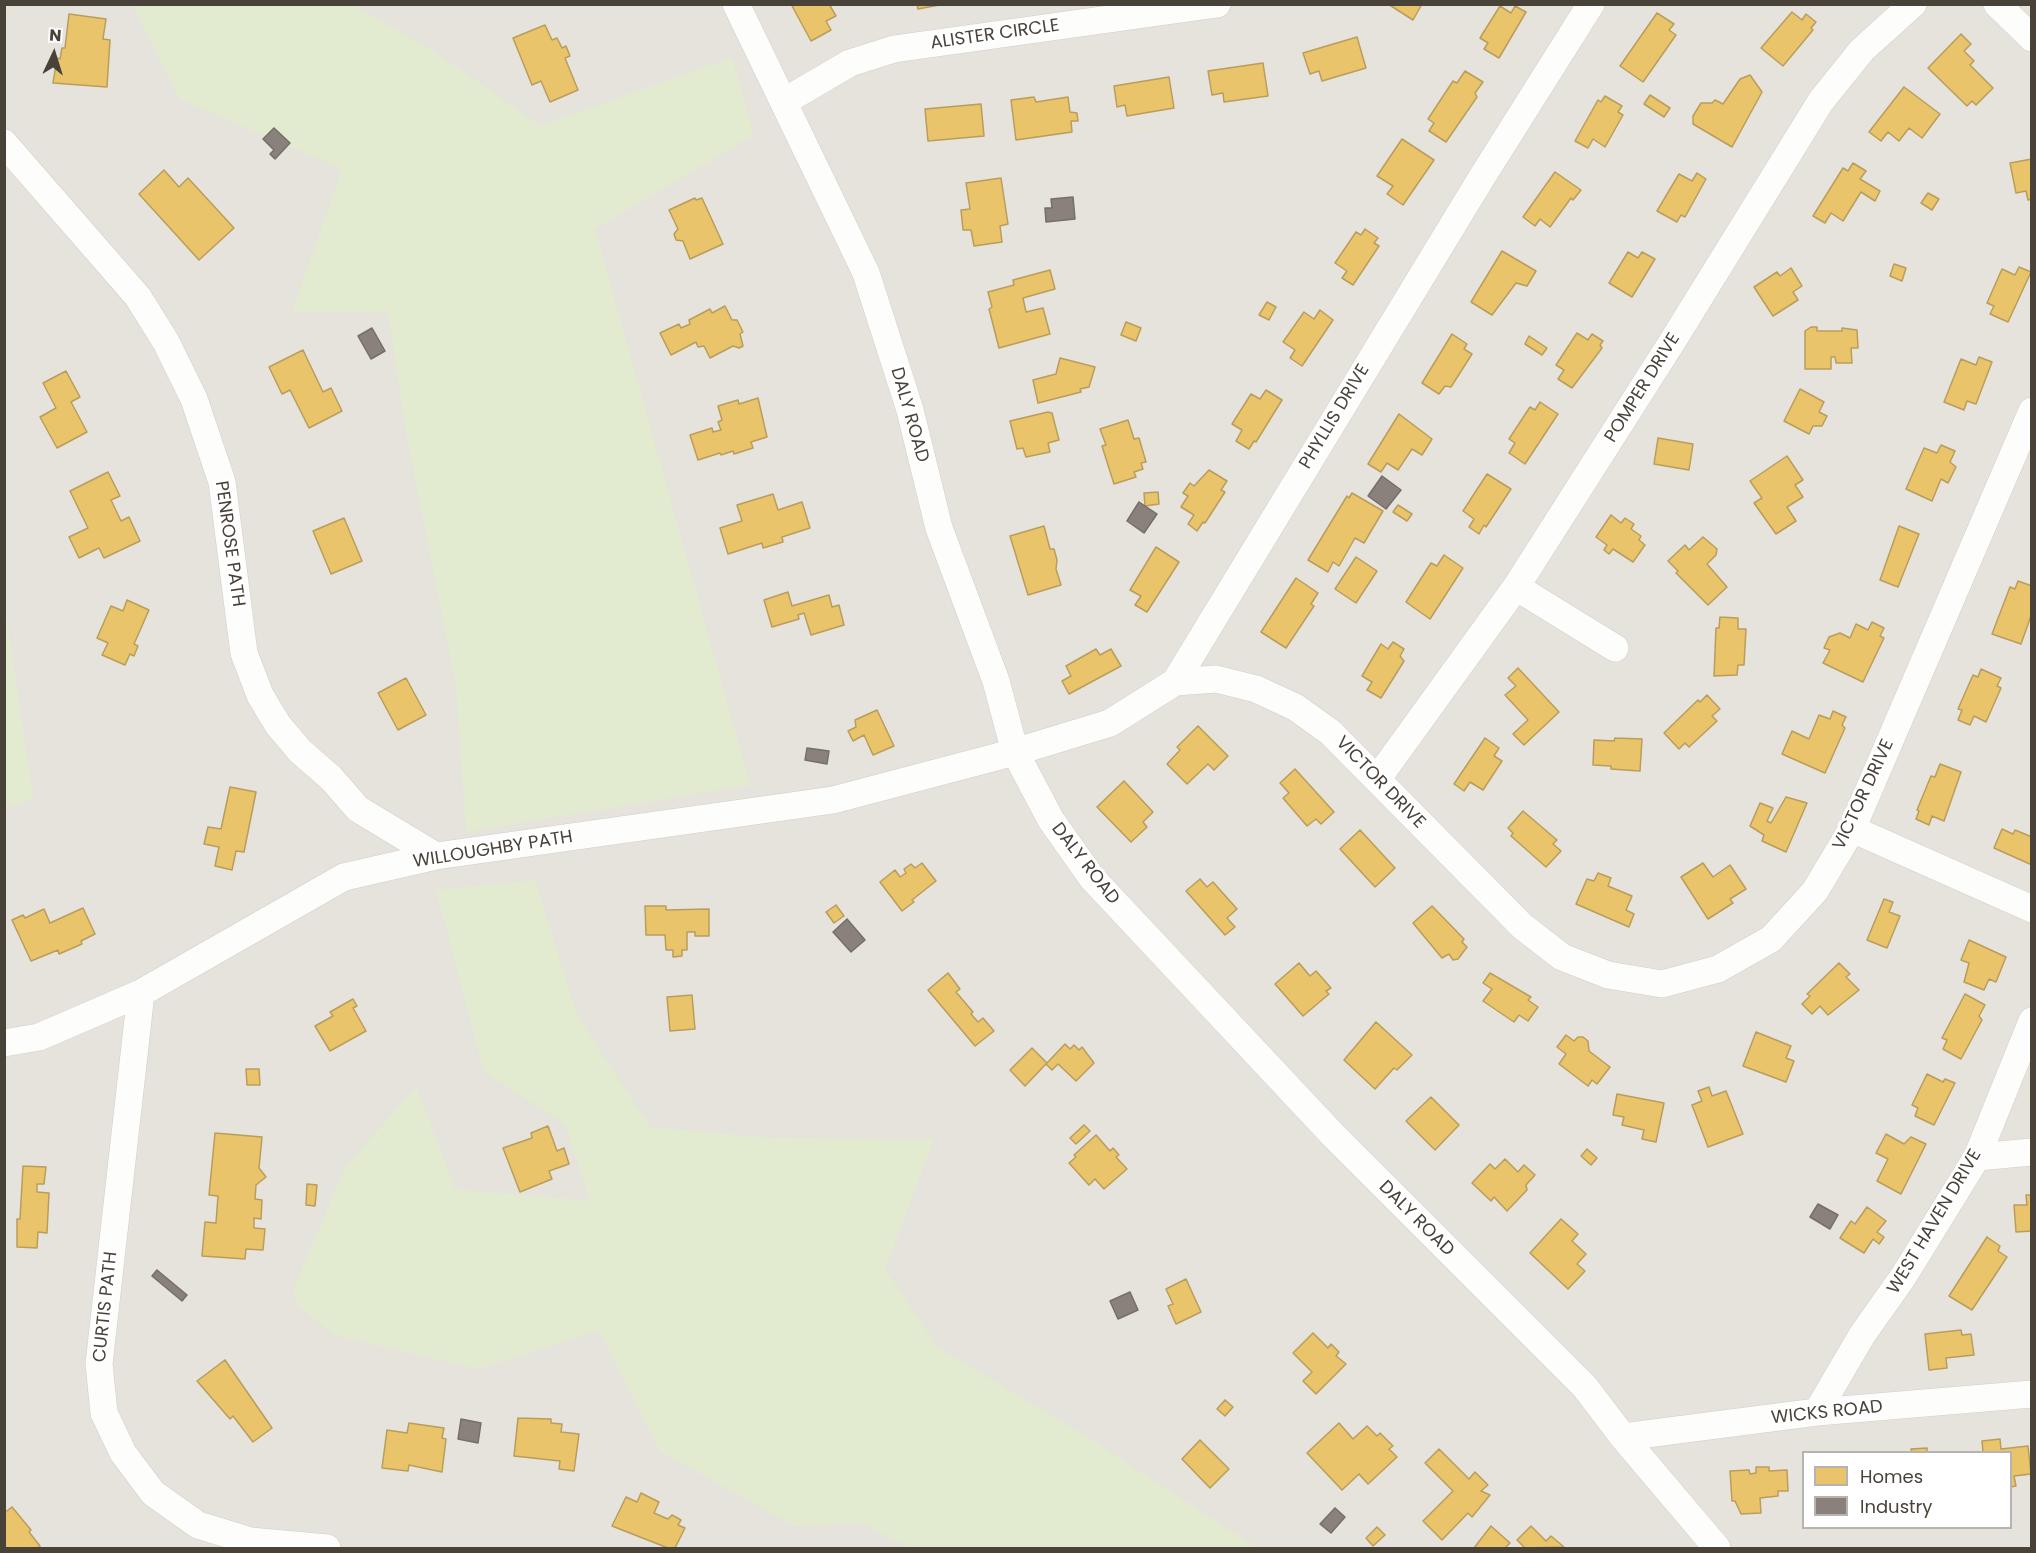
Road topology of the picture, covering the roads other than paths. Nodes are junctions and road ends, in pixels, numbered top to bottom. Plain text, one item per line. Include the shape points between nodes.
1 (736, 4) edge
2 (1217, 4) edge
3 (1592, 4) edge
4 (1913, 4) edge
5 (1997, 4) edge
6 (2031, 38) edge
7 (785, 101) junction
8 (4, 143) edge
9 (2031, 411) edge
10 (1516, 587) junction
11 (1615, 648) dead end
12 (1175, 682) junction
13 (1015, 752) junction
14 (1378, 778) junction
15 (1851, 829) junction
16 (436, 856) junction
17 (2031, 909) edge
18 (141, 993) junction
19 (2031, 1021) edge
20 (4, 1043) edge
21 (2031, 1152) edge
22 (1977, 1157) junction
23 (2031, 1394) edge
24 (1817, 1412) junction
25 (1623, 1437) junction
26 (327, 1548) edge
27 (1717, 1548) edge

1 - 7 street, DALY ROAD
2 - 7 street, ALISTER CIRCLE via 894,49 850,63
3 - 12 street, PHYLLIS DRIVE via 1482,177
4 - 10 street, POMPER DRIVE via 1862,50 1821,101
5 - 6 street
7 - 13 street, DALY ROAD via 866,273 910,410 939,528 996,681
8 - 16 street, PENROSE PATH via 138,297 194,399 222,482 244,653 260,694 278,725 358,809
9 - 15 street, VICTOR DRIVE
10 - 11 street
10 - 14 street, POMPER DRIVE
12 - 13 street, PHYLLIS DRIVE via 1110,723
12 - 14 street, VICTOR DRIVE via 1216,679 1295,707 1330,732
13 - 16 street, WILLOUGHBY PATH via 833,800
13 - 25 street, DALY ROAD via 1051,820 1092,878 1332,1134 1585,1387
14 - 15 street, VICTOR DRIVE via 1522,926 1562,957 1608,975 1662,984 1718,969 1771,939 1815,891
15 - 17 street
16 - 18 street, WILLOUGHBY PATH via 344,877
18 - 20 street, WILLOUGHBY PATH via 39,1037
18 - 26 street, CURTIS PATH via 99,1364 104,1413 123,1453 153,1492 198,1525 250,1541
19 - 22 street, WEST HAVEN DRIVE
21 - 22 street
22 - 24 street, WEST HAVEN DRIVE
23 - 24 street, WICKS ROAD
24 - 25 street, WICKS ROAD
25 - 27 street, DALY ROAD

